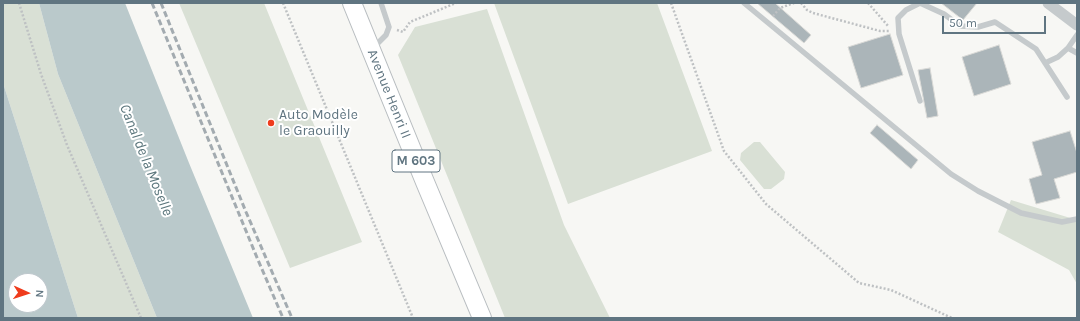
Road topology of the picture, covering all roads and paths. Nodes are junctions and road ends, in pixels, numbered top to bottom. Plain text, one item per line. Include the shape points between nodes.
1 (19, 3) edge
2 (283, 3) edge
3 (352, 3) edge
4 (381, 3) edge
5 (456, 3) edge
6 (671, 3) edge
7 (744, 3) edge
8 (794, 3) edge
9 (801, 3) edge
10 (868, 3) edge
11 (1048, 3) edge
12 (767, 22) junction
13 (1077, 25) edge
14 (388, 27) junction
15 (1077, 35) edge
16 (1068, 48) junction
17 (371, 49) junction
18 (1077, 53) edge
19 (1045, 63) junction
20 (1067, 97) dead end
21 (920, 101) dead end
22 (1077, 219) edge
23 (141, 318) edge
24 (413, 318) edge
25 (482, 318) edge
26 (952, 318) edge

1 - 23 path via 67,145
2 - 24 path
3 - 17 main road, Avenue Henri II / M 603
4 - 14 lane
5 - 14 path via 410,22 403,32
6 - 26 path via 724,151 766,204 859,282 891,290
7 - 12 lane
8 - 12 path via 780,8
9 - 10 path via 812,13 880,31 892,31
11 - 13 street
12 - 22 lane via 951,174 1021,213 1062,222
14 - 17 lane via 386,35
15 - 16 lane
16 - 18 lane
16 - 19 lane via 1058,57
17 - 25 main road, Avenue Henri II / M 603
19 - 20 lane
19 - 21 lane via 1036,49 995,22 978,27 960,26 944,14 920,4 906,10 898,18 899,34

